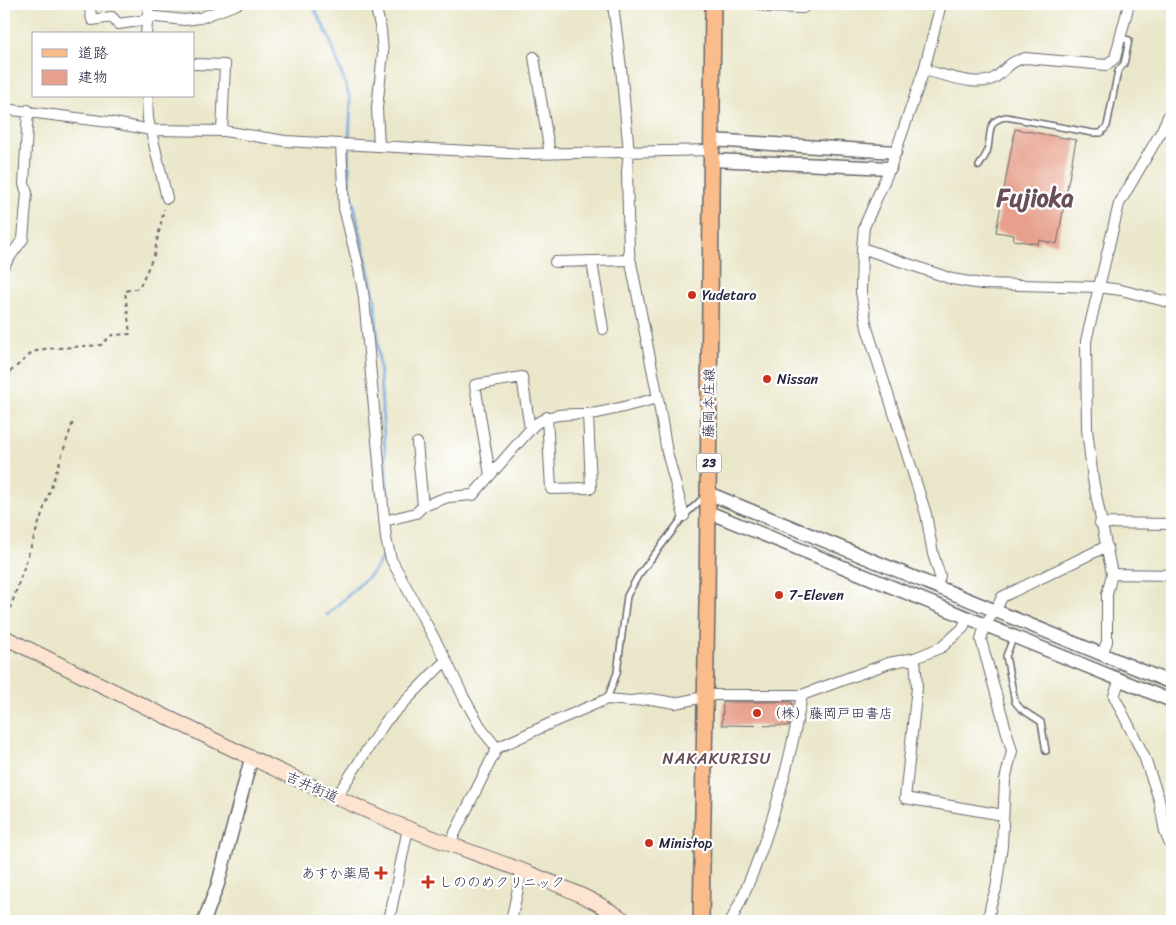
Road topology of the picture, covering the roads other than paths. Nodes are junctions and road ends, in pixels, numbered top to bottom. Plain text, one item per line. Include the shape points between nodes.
1 (89, 4) edge
2 (149, 4) edge
3 (237, 4) edge
4 (375, 4) edge
5 (613, 4) edge
6 (713, 4) edge
7 (759, 4) edge
8 (940, 4) edge
9 (1129, 4) edge
10 (802, 8) dead end
11 (147, 18) junction
12 (146, 32) edge
13 (1120, 38) junction
14 (534, 58) dead end
15 (195, 64) edge
16 (924, 70) junction
17 (147, 98) edge
18 (1172, 108) edge
19 (4, 109) edge
20 (28, 110) junction
21 (151, 130) junction
22 (222, 131) junction
23 (341, 144) junction
24 (379, 146) junction
25 (712, 150) junction
26 (629, 152) junction
27 (895, 152) junction
28 (550, 154) junction
29 (979, 166) dead end
30 (890, 168) junction
31 (167, 198) road end
32 (862, 248) junction
33 (630, 260) junction
34 (554, 262) dead end
35 (592, 262) junction
36 (4, 266) edge
37 (1098, 287) junction
38 (1172, 303) edge
39 (604, 329) dead end
40 (658, 398) junction
41 (588, 413) junction
42 (547, 417) junction
43 (530, 429) junction
44 (417, 443) dead end
45 (490, 475) junction
46 (708, 493) junction
47 (423, 506) junction
48 (708, 512) junction
49 (684, 516) junction
50 (384, 521) junction
51 (1100, 523) junction
52 (1172, 524) edge
53 (1107, 546) junction
54 (1112, 574) junction
55 (1172, 575) edge
56 (937, 586) junction
57 (996, 610) junction
58 (967, 617) junction
59 (985, 624) junction
60 (1014, 636) junction
61 (4, 637) edge
62 (1102, 654) junction
63 (915, 658) junction
64 (446, 660) junction
65 (1120, 679) junction
66 (1172, 683) edge
67 (802, 695) junction
68 (705, 696) junction
69 (607, 699) junction
70 (1172, 700) edge
71 (497, 748) junction
72 (1046, 751) dead end
73 (251, 759) junction
74 (336, 797) junction
75 (1003, 815) junction
76 (408, 828) junction
77 (449, 845) junction
78 (1172, 849) edge
79 (522, 870) junction
80 (204, 921) edge
81 (389, 921) edge
82 (511, 921) edge
83 (626, 921) edge
84 (701, 921) edge
85 (731, 921) edge
86 (988, 921) edge

1 - 11 street via 92,20 112,17 118,24
2 - 11 street
3 - 11 street via 200,18
4 - 24 street via 382,30 383,53 377,108
5 - 26 street
6 - 25 main road, 藤岡本庄線 / 23
7 - 10 street
8 - 16 street
9 - 13 street
11 - 12 street
13 - 16 street via 1115,58 1106,65 1024,58 1014,61 995,78 983,82
13 - 29 lane via 1130,40 1124,64 1118,71 1107,126 1101,133 997,118 992,123 987,151
14 - 28 street
15 - 22 street via 225,65
16 - 27 street
17 - 21 street
18 - 37 street via 1118,204
19 - 20 street
20 - 21 street
20 - 36 street via 23,238
21 - 22 street
21 - 31 street
22 - 23 street via 285,141
23 - 24 street
23 - 50 street via 344,208 364,298
24 - 28 street
25 - 26 street
25 - 27 street
25 - 30 street
25 - 46 main road, 藤岡本庄線 / 23
26 - 28 street
26 - 33 street
27 - 30 street
30 - 32 street via 864,227
32 - 37 street via 952,279 981,284
32 - 56 street via 861,292 866,328 926,514 940,576
33 - 35 street
33 - 40 street
34 - 35 street
35 - 39 street
37 - 38 street
37 - 51 street via 1086,341 1087,419
40 - 41 street
40 - 49 street via 667,452
41 - 42 street
41 - 42 street via 591,488 551,489
42 - 43 street
43 - 45 street
43 - 45 street via 522,377 475,385
44 - 47 street
45 - 47 street via 473,495 448,497
46 - 48 main road, 藤岡本庄線 / 23
46 - 49 lane
46 - 56 street
47 - 50 street via 416,513
48 - 58 street
48 - 68 main road, 藤岡本庄線 / 23
49 - 69 lane via 638,576 627,596 617,672
50 - 64 street via 391,559
51 - 52 street
51 - 53 street
53 - 54 street
53 - 57 street via 1002,597
54 - 55 street
54 - 62 street via 1107,594 1107,642
56 - 57 street
57 - 59 street
57 - 62 street
58 - 59 street
58 - 63 street via 963,628 942,647
59 - 60 street
59 - 75 street via 980,640 1012,750 1004,780
60 - 65 street
60 - 72 lane via 1006,656 1015,702 1041,722
61 - 73 main road, 吉井街道
62 - 66 street
63 - 67 street via 889,663
63 - 75 street via 917,687 905,798
64 - 71 street via 483,732
64 - 74 street via 386,722
65 - 70 street
65 - 78 street via 1114,696 1144,756
67 - 68 street
67 - 85 street via 794,743 769,833
68 - 69 street via 675,703 652,699
68 - 84 main road, 藤岡本庄線 / 23
69 - 71 street
71 - 77 street
73 - 74 main road, 吉井街道
73 - 80 street via 218,884
74 - 76 main road, 吉井街道
75 - 86 street via 996,889
76 - 77 main road, 吉井街道
76 - 81 street
77 - 79 main road, 吉井街道
79 - 82 street
79 - 83 main road, 吉井街道 via 591,900

